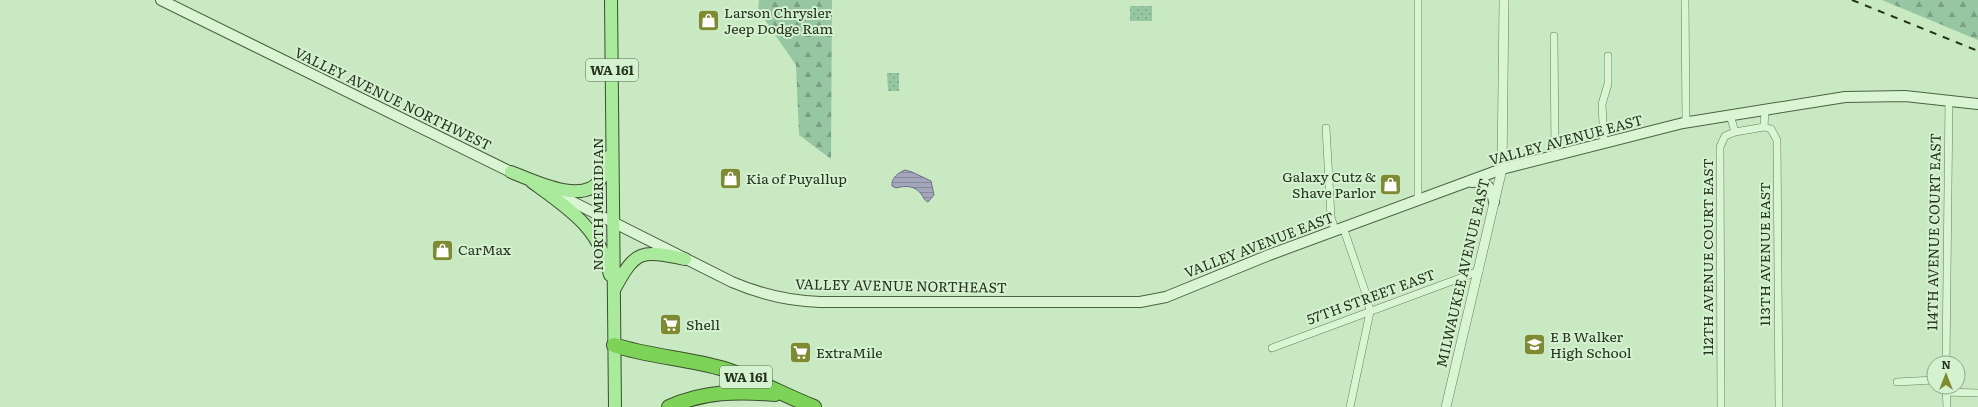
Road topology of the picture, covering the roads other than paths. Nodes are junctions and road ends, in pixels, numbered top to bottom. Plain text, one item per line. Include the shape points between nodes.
1 (161, 0) edge
2 (611, 0) edge
3 (1418, 0) edge
4 (1504, 0) edge
5 (1686, 0) edge
6 (1554, 36) dead end
7 (1608, 56) dead end
8 (1949, 100) junction
9 (1978, 104) edge
10 (1765, 110) junction
11 (1730, 115) junction
12 (1686, 123) junction
13 (1764, 127) junction
14 (1326, 128) dead end
15 (1735, 132) junction
16 (613, 140) junction
17 (1604, 143) junction
18 (1555, 156) junction
19 (1502, 169) junction
20 (511, 172) junction
21 (532, 182) junction
22 (1466, 182) junction
23 (1418, 200) junction
24 (1494, 202) junction
25 (614, 222) junction
26 (1339, 229) junction
27 (685, 259) junction
28 (1479, 271) junction
29 (613, 291) junction
30 (1179, 292) joint
31 (1370, 312) junction
32 (614, 345) junction
33 (1272, 348) dead end
34 (1946, 355) edge
35 (1926, 380) edge
36 (1897, 382) dead end
37 (1966, 392) edge
38 (1978, 393) edge
39 (782, 394) junction
40 (1946, 395) edge
41 (614, 407) edge
42 (669, 407) edge
43 (814, 407) edge
44 (1350, 407) edge
45 (1446, 407) edge
46 (1720, 407) edge
47 (1779, 407) edge
48 (1947, 407) edge

1 - 20 main road, VALLEY AVENUE NORTHWEST
2 - 16 main road, NORTH MERIDIAN / WA 161
3 - 23 street
4 - 19 street, MILWAUKEE AVENUE EAST
5 - 12 street
6 - 18 street
7 - 17 street via 1608,84 1602,104
8 - 9 main road, VALLEY AVENUE EAST
8 - 10 main road, VALLEY AVENUE EAST via 1905,96 1845,97
8 - 34 street, 114TH AVENUE COURT EAST
10 - 11 main road, VALLEY AVENUE EAST
10 - 13 street
11 - 12 main road, VALLEY AVENUE EAST
11 - 15 street
12 - 17 main road, VALLEY AVENUE EAST
13 - 15 street
13 - 47 street, 113TH AVENUE EAST via 1771,129 1777,140
14 - 26 street via 1331,217
15 - 46 street, 112TH AVENUE COURT EAST via 1725,136 1720,147
16 - 20 main road via 601,180 581,191 558,189
16 - 25 main road, NORTH MERIDIAN / WA 161
17 - 18 main road, VALLEY AVENUE EAST
18 - 19 main road, VALLEY AVENUE EAST
19 - 22 main road, VALLEY AVENUE EAST
19 - 24 street, MILWAUKEE AVENUE EAST
20 - 21 main road, VALLEY AVENUE NORTHWEST
21 - 25 main road, VALLEY AVENUE NORTHWEST
21 - 29 main road via 589,228 602,250
22 - 23 main road, VALLEY AVENUE EAST
22 - 24 main road via 1484,182 1491,189
23 - 26 main road, VALLEY AVENUE EAST
24 - 28 street, MILWAUKEE AVENUE EAST
25 - 27 main road, VALLEY AVENUE NORTHEAST
25 - 29 main road, NORTH MERIDIAN / WA 161
26 - 30 main road, VALLEY AVENUE EAST
26 - 31 street via 1368,300
27 - 29 main road via 654,253 638,257 626,267
27 - 30 main road, VALLEY AVENUE NORTHEAST via 746,288 803,301 1140,302
28 - 31 street, 57TH STREET EAST
28 - 45 street, MILWAUKEE AVENUE EAST
29 - 32 main road, NORTH MERIDIAN / WA 161
31 - 33 street, 57TH STREET EAST
31 - 44 street
32 - 39 highway, WA 161 via 724,369 755,380
32 - 41 main road, NORTH MERIDIAN / WA 161
35 - 36 street
37 - 38 street
39 - 42 highway via 740,391 702,395
39 - 43 highway, WA 161
40 - 48 street

